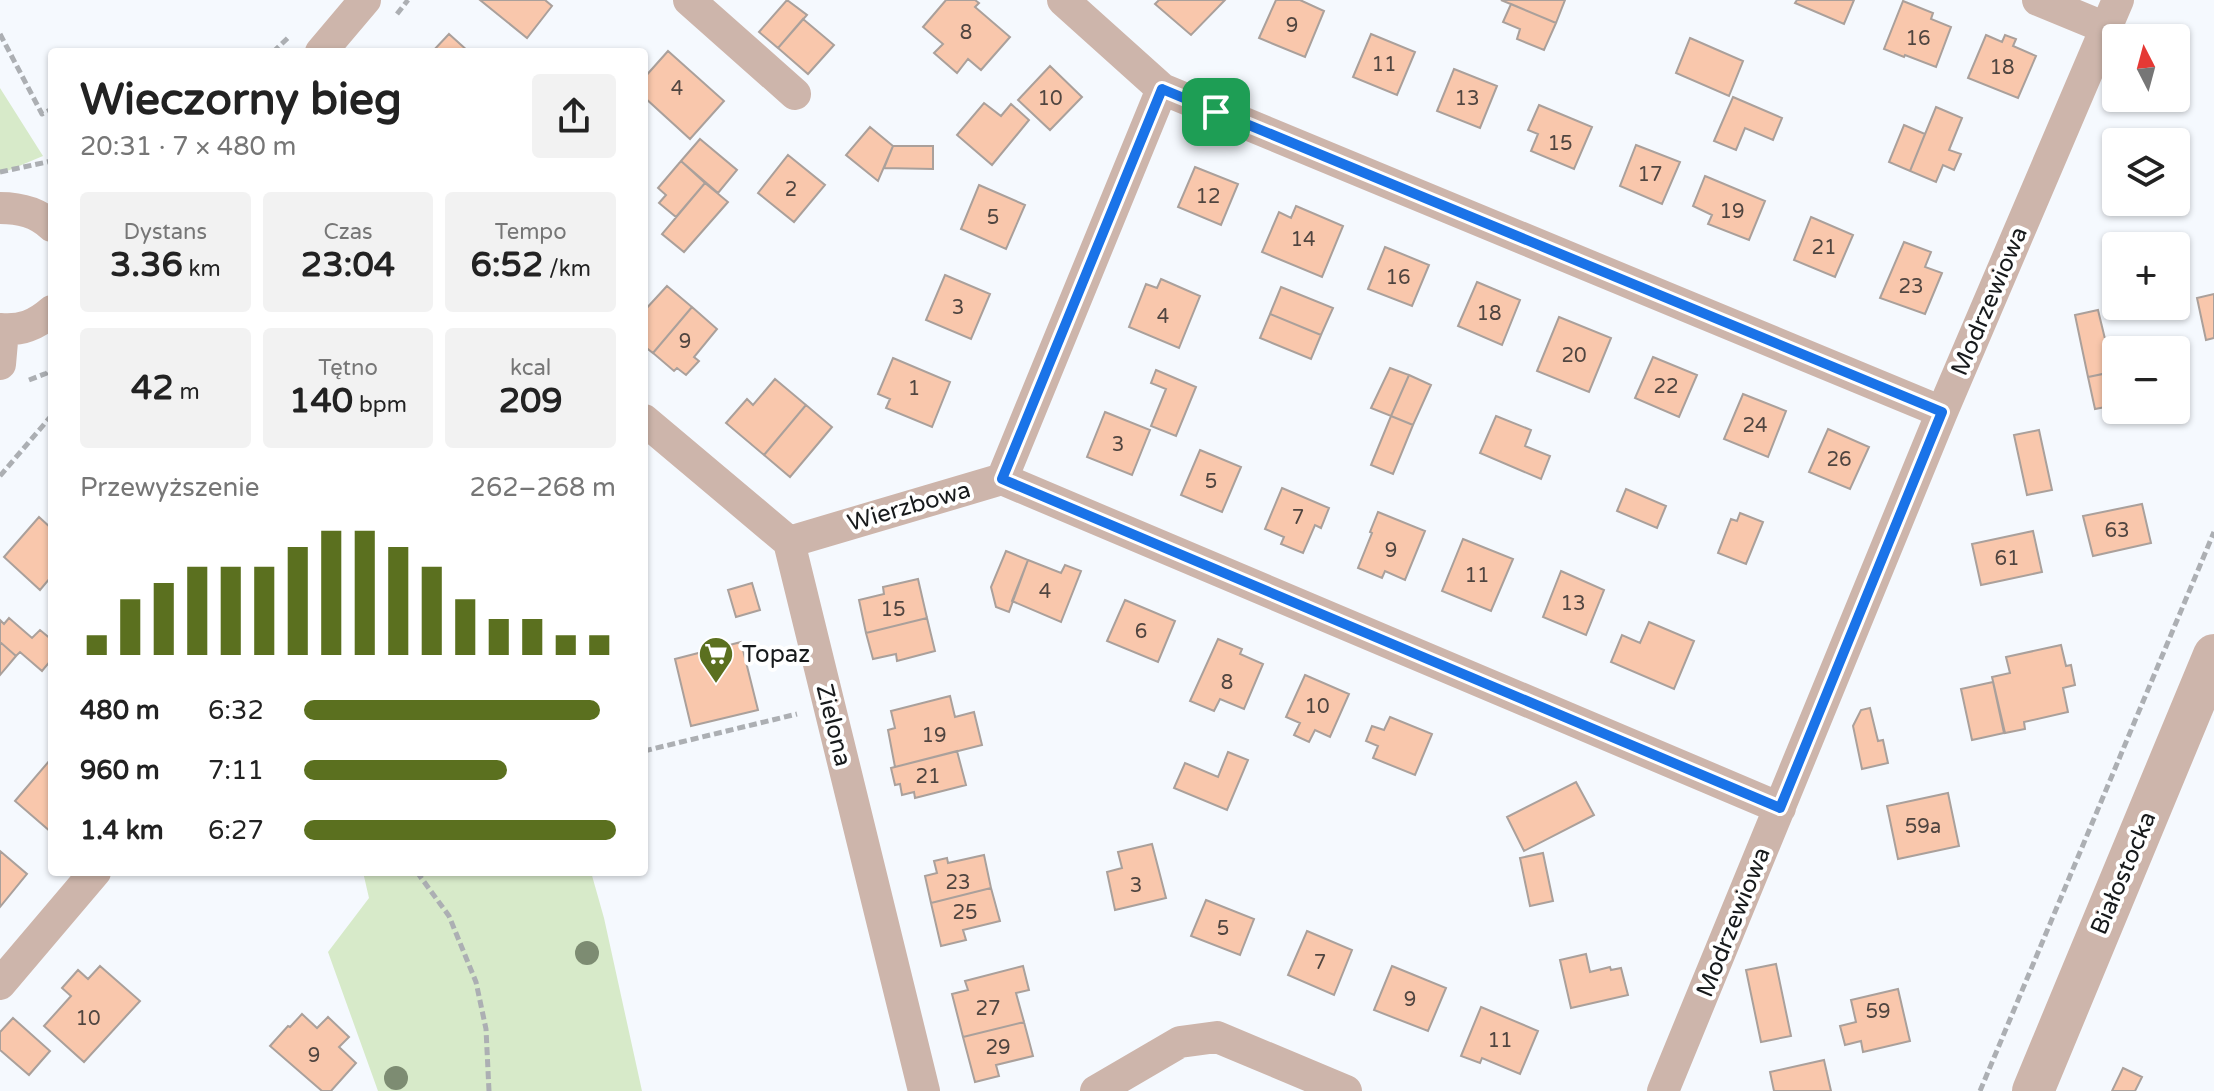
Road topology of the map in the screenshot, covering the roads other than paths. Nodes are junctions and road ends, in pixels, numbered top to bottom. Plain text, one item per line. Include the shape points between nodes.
1 (365, 0) edge
2 (689, 0) edge
3 (1063, 0) edge
4 (2038, 0) edge
5 (2112, 14) edge
6 (324, 48) edge
7 (1162, 89) junction
8 (795, 94) dead end
9 (0, 208) edge
10 (48, 223) edge
11 (48, 315) edge
12 (2, 330) edge
13 (0, 364) edge
14 (1942, 412) junction
15 (648, 423) edge
16 (1002, 479) junction
17 (789, 542) junction
18 (2214, 655) edge
19 (1780, 808) junction
20 (92, 876) edge
21 (0, 984) edge
22 (924, 1091) edge
23 (1096, 1091) edge
24 (1346, 1091) edge
25 (1663, 1091) edge
26 (2033, 1091) edge

1 - 6 street
2 - 8 street
3 - 7 street
4 - 5 street
5 - 14 street, Modrzewiowa
7 - 14 street
7 - 16 street
9 - 10 street via 34,213
11 - 12 street via 22,329
12 - 13 street
14 - 19 street, Modrzewiowa
15 - 17 street
16 - 17 street, Wierzbowa
16 - 19 street, Wierzbowa
17 - 22 street, Zielona
18 - 26 street, Białostocka
19 - 25 street, Modrzewiowa
20 - 21 street
23 - 24 street via 1180,1042 1217,1037

